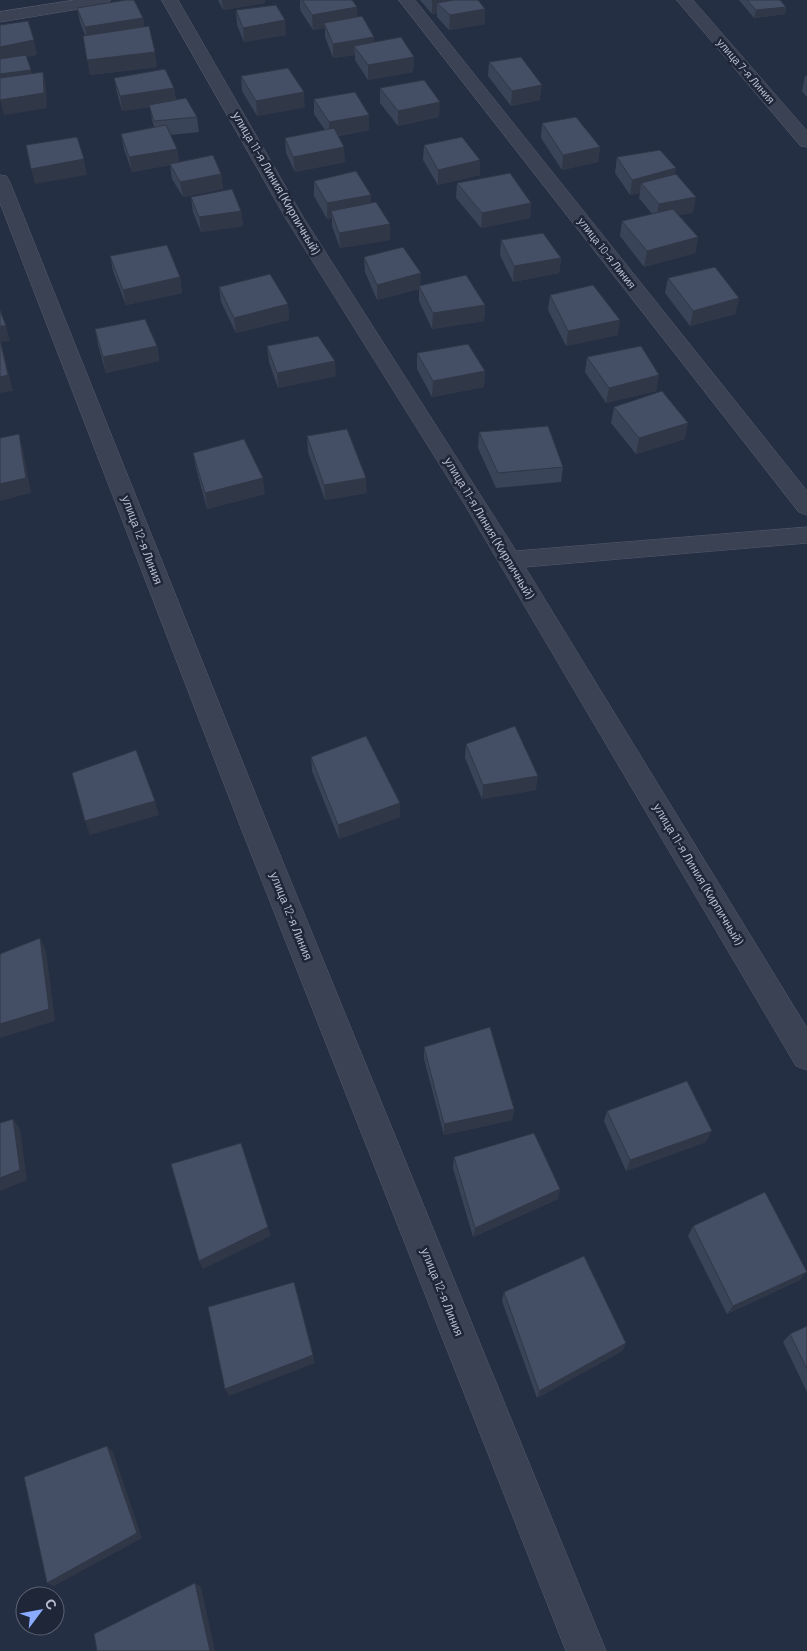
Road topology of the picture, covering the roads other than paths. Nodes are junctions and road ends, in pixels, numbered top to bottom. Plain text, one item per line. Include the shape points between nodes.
1 (103, 0) edge
2 (170, 0) edge
3 (407, 0) edge
4 (685, 0) edge
5 (0, 18) edge
6 (807, 142) edge
7 (0, 180) edge
8 (807, 507) edge
9 (807, 535) edge
10 (509, 560) junction
11 (807, 1056) edge
12 (586, 1651) edge

1 - 5 street
2 - 10 street, улица 11-я Линия (Кирпичный) via 294,217
3 - 8 street, улица 10-я Линия
4 - 6 street, улица 7-я Линия
7 - 12 street, улица 12-я Линия
9 - 10 street
10 - 11 street, улица 11-я Линия (Кирпичный)

